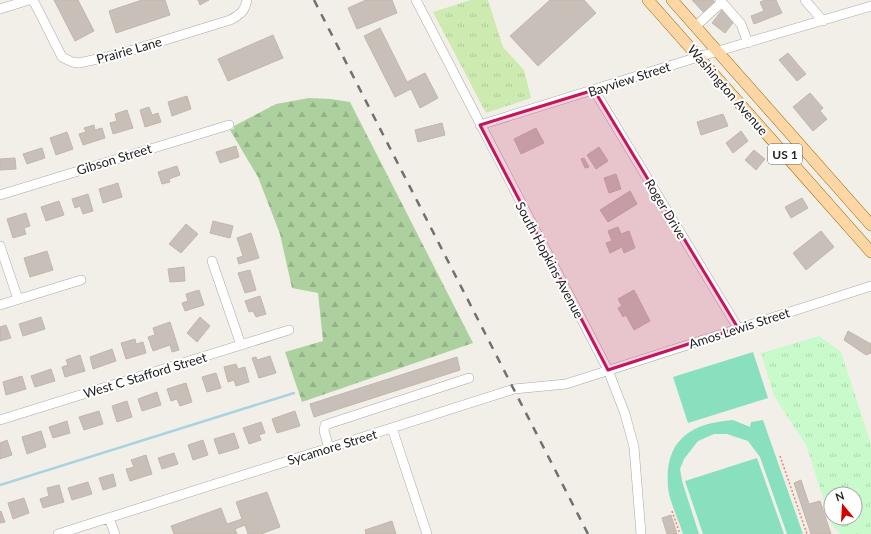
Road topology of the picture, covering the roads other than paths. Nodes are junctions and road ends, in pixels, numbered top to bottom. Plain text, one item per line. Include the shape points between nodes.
1 (29, 0) edge
2 (33, 0) edge
3 (248, 0) edge
4 (416, 0) edge
5 (648, 0) edge
6 (672, 0) edge
7 (805, 0) edge
8 (721, 1) edge
9 (871, 6) edge
10 (0, 9) edge
11 (823, 22) junction
12 (696, 26) junction
13 (748, 43) junction
14 (718, 51) junction
15 (698, 57) junction
16 (594, 90) junction
17 (229, 125) dead end
18 (480, 126) junction
19 (812, 157) junction
20 (798, 169) junction
21 (0, 195) edge
22 (871, 225) edge
23 (0, 246) edge
24 (871, 252) edge
25 (212, 261) dead end
26 (81, 280) dead end
27 (871, 286) edge
28 (18, 300) junction
29 (0, 305) edge
30 (738, 328) junction
31 (289, 330) dead end
32 (241, 345) junction
33 (608, 370) junction
34 (469, 378) dead end
35 (0, 420) edge
36 (392, 428) junction
37 (329, 448) junction
38 (109, 518) junction
39 (58, 534) edge
40 (115, 534) edge
41 (427, 534) edge
42 (641, 534) edge

1 - 10 street
2 - 3 street, Prairie Lane via 62,57 79,63 120,54 230,20 243,11
4 - 18 street, South Hopkins Avenue
5 - 15 main road, Washington Avenue / US 1
6 - 12 main road, Washington Avenue / US 1
7 - 11 street
8 - 12 street
8 - 13 street via 737,19
9 - 11 street, Bayview Street
11 - 13 street, Bayview Street
12 - 14 main road, Washington Avenue / US 1
13 - 14 street, Bayview Street
14 - 15 street, Bayview Street
14 - 19 main road, Washington Avenue / US 1
15 - 16 street, Bayview Street
15 - 20 main road, Washington Avenue / US 1
16 - 18 street, Bayview Street
16 - 30 street, Roger Drive
17 - 21 street, Gibson Street
18 - 33 street, South Hopkins Avenue
19 - 20 main road
19 - 22 main road, Washington Avenue / US 1
20 - 24 main road, Washington Avenue / US 1
23 - 28 street
25 - 32 street
26 - 28 street
27 - 30 street, Amos Lewis Street
28 - 29 street
30 - 33 street, Amos Lewis Street
31 - 32 street, West C Stafford Street
32 - 35 street, West C Stafford Street
33 - 36 street, Sycamore Street via 566,384 514,389
33 - 42 street, South Hopkins Avenue via 625,414 634,448
34 - 37 street via 325,425 324,431
36 - 37 street, Sycamore Street
36 - 41 street
37 - 38 street, Sycamore Street
38 - 39 street, Sycamore Street
38 - 40 street

